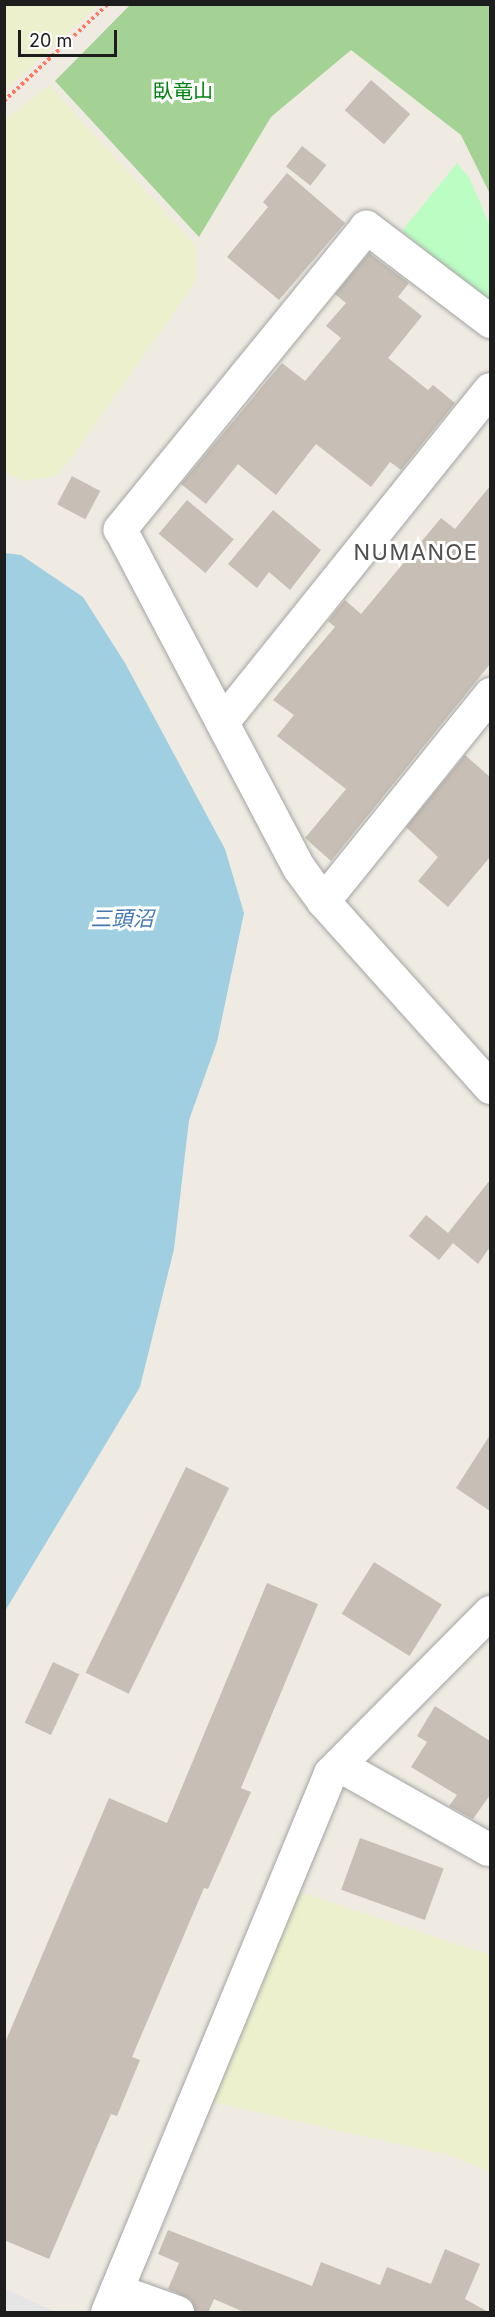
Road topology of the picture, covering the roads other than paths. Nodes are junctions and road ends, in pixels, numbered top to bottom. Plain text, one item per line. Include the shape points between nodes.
1 (490, 321) edge
2 (490, 389) edge
3 (490, 694) edge
4 (222, 722) junction
5 (323, 901) junction
6 (490, 1087) edge
7 (490, 1612) edge
8 (339, 1765) junction
9 (488, 1849) dead end
10 (112, 2301) edge
11 (177, 2313) edge

1 - 4 street via 366,227 120,529
2 - 4 street
3 - 5 street
4 - 5 street via 299,868
5 - 6 street
7 - 8 street
8 - 9 street
8 - 10 street via 330,1773
10 - 11 street

